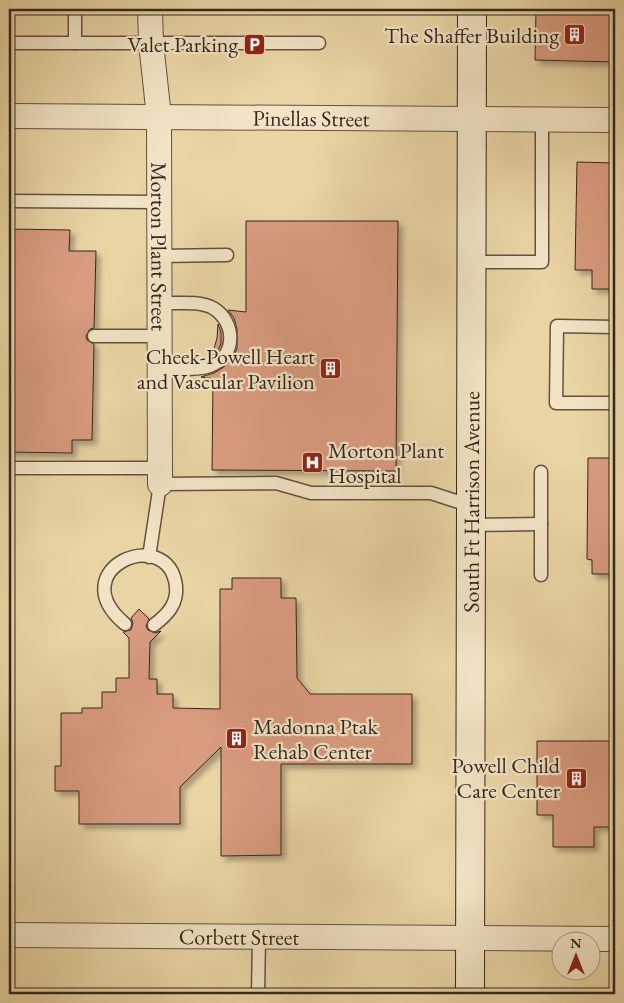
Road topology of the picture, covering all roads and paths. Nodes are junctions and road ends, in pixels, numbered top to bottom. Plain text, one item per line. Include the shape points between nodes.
1 (75, 9) edge
2 (150, 9) edge
3 (472, 9) edge
4 (9, 42) edge
5 (75, 43) junction
6 (151, 43) junction
7 (319, 43) dead end
8 (9, 116) edge
9 (159, 117) junction
10 (472, 119) junction
11 (542, 119) junction
12 (615, 120) edge
13 (9, 201) edge
14 (159, 202) junction
15 (227, 255) dead end
16 (159, 256) junction
17 (472, 262) junction
18 (159, 303) junction
19 (615, 326) edge
20 (94, 336) dead end
21 (159, 336) junction
22 (160, 368) junction
23 (615, 403) edge
24 (9, 468) edge
25 (541, 472) dead end
26 (160, 476) junction
27 (471, 515) junction
28 (541, 524) junction
29 (149, 557) junction
30 (541, 575) dead end
31 (125, 624) dead end
32 (154, 624) dead end
33 (9, 935) edge
34 (259, 937) junction
35 (615, 938) edge
36 (470, 939) junction
37 (258, 994) edge
38 (470, 994) edge

1 - 5 lane
2 - 6 street, Morton Plant Street
3 - 10 street, South Ft Harrison Avenue
4 - 5 lane
5 - 6 lane
6 - 7 lane
6 - 9 street, Morton Plant Street
8 - 9 street, Pinellas Street
9 - 10 street, Pinellas Street
9 - 14 street, Morton Plant Street
10 - 11 street, Pinellas Street
10 - 17 street, South Ft Harrison Avenue
11 - 12 street, Pinellas Street
11 - 17 lane via 542,262
13 - 14 lane
14 - 16 street, Morton Plant Street
15 - 16 lane
16 - 18 street, Morton Plant Street
17 - 27 street, South Ft Harrison Avenue
18 - 21 street, Morton Plant Street
18 - 22 lane via 201,304 213,308 230,326 229,349 210,366
19 - 23 lane via 557,326 556,403
20 - 21 lane
21 - 22 street, Morton Plant Street
22 - 26 street, Morton Plant Street
24 - 26 lane
25 - 28 lane
26 - 27 lane via 276,483 311,493 431,493
26 - 29 lane
27 - 28 lane
27 - 36 street, South Ft Harrison Avenue
28 - 30 lane
29 - 31 lane via 133,556 121,560 106,580 107,604
29 - 32 lane via 165,565 176,585 172,607
33 - 34 street, Corbett Street
34 - 36 street, Corbett Street
34 - 37 lane
35 - 36 street, Corbett Street
36 - 38 street, South Ft Harrison Avenue

